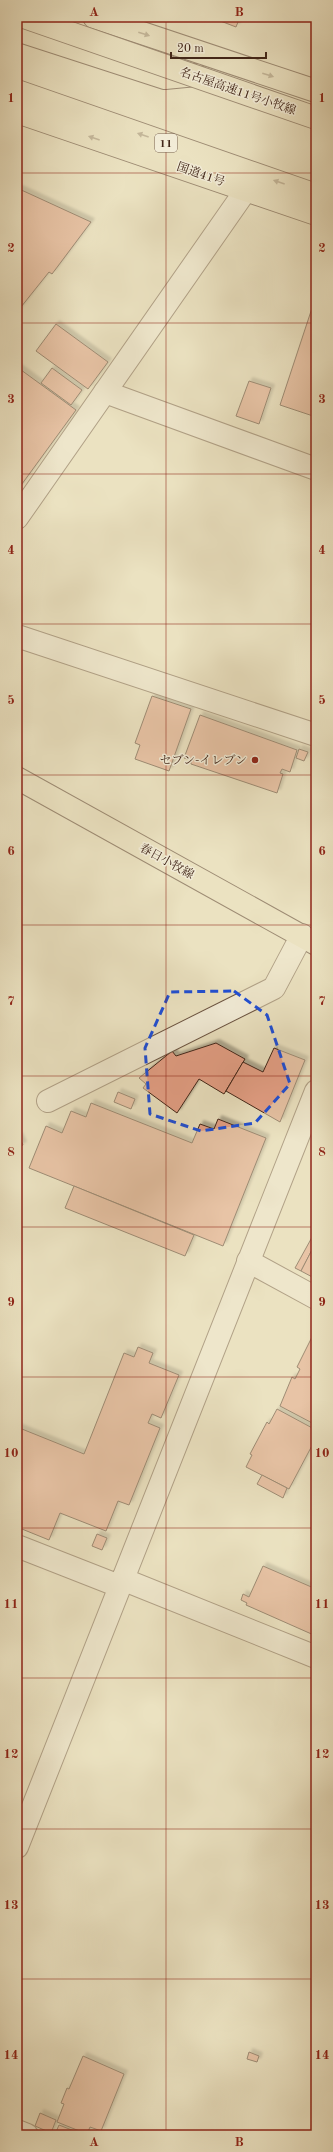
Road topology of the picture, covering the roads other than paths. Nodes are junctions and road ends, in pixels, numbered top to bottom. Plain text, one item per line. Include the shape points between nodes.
1 (24, 17) edge
2 (94, 17) edge
3 (17, 30) edge
4 (316, 91) edge
5 (17, 92) edge
6 (316, 105) edge
7 (17, 112) edge
8 (316, 118) edge
9 (246, 190) junction
10 (316, 195) edge
11 (316, 214) edge
12 (105, 392) junction
13 (316, 469) edge
14 (17, 518) edge
15 (17, 636) edge
16 (316, 735) edge
17 (17, 778) edge
18 (309, 940) edge
19 (316, 1091) edge
20 (48, 1101) dead end
21 (248, 1261) junction
22 (316, 1298) edge
23 (17, 1546) edge
24 (120, 1582) junction
25 (316, 1657) edge
26 (17, 1847) edge
27 (17, 2131) edge
28 (27, 2135) edge

1 - 8 main road, 名古屋高速11号小牧線, bridge
2 -> 4 main road
3 - 6 main road via 165,78 210,73
10 -> 5 main road, 11
9 -> 7 main road, 国道41号
9 - 11 main road, 国道41号
9 - 12 street
12 - 13 street
12 - 14 street
15 - 16 street
17 - 18 main road, 春日小牧線
18 - 20 street via 274,988
19 - 21 street
21 - 22 street
21 - 24 street
23 - 24 street
24 - 25 street
24 - 26 street
27 - 28 street

